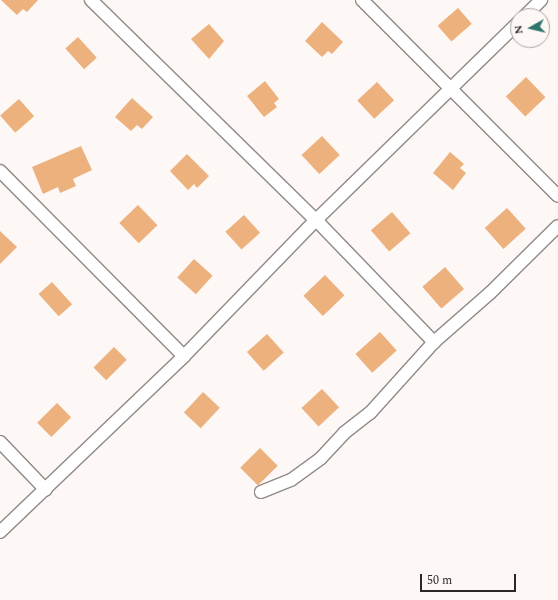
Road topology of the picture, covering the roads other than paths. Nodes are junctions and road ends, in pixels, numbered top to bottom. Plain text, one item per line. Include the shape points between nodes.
1 (91, 0) edge
2 (362, 0) edge
3 (541, 0) edge
4 (533, 8) edge
5 (510, 31) edge
6 (452, 89) junction
7 (0, 172) edge
8 (558, 196) edge
9 (316, 220) junction
10 (558, 226) edge
11 (434, 342) junction
12 (184, 356) junction
13 (0, 442) edge
14 (46, 490) junction
15 (261, 492) dead end
16 (0, 532) edge

1 - 9 street
2 - 6 street
3 - 4 street
5 - 6 street
6 - 8 street
6 - 9 street
7 - 12 street
9 - 11 street
9 - 12 street
10 - 11 street via 490,293
11 - 15 street via 370,413 344,433 317,462 291,480
12 - 14 street
13 - 14 street
14 - 16 street

